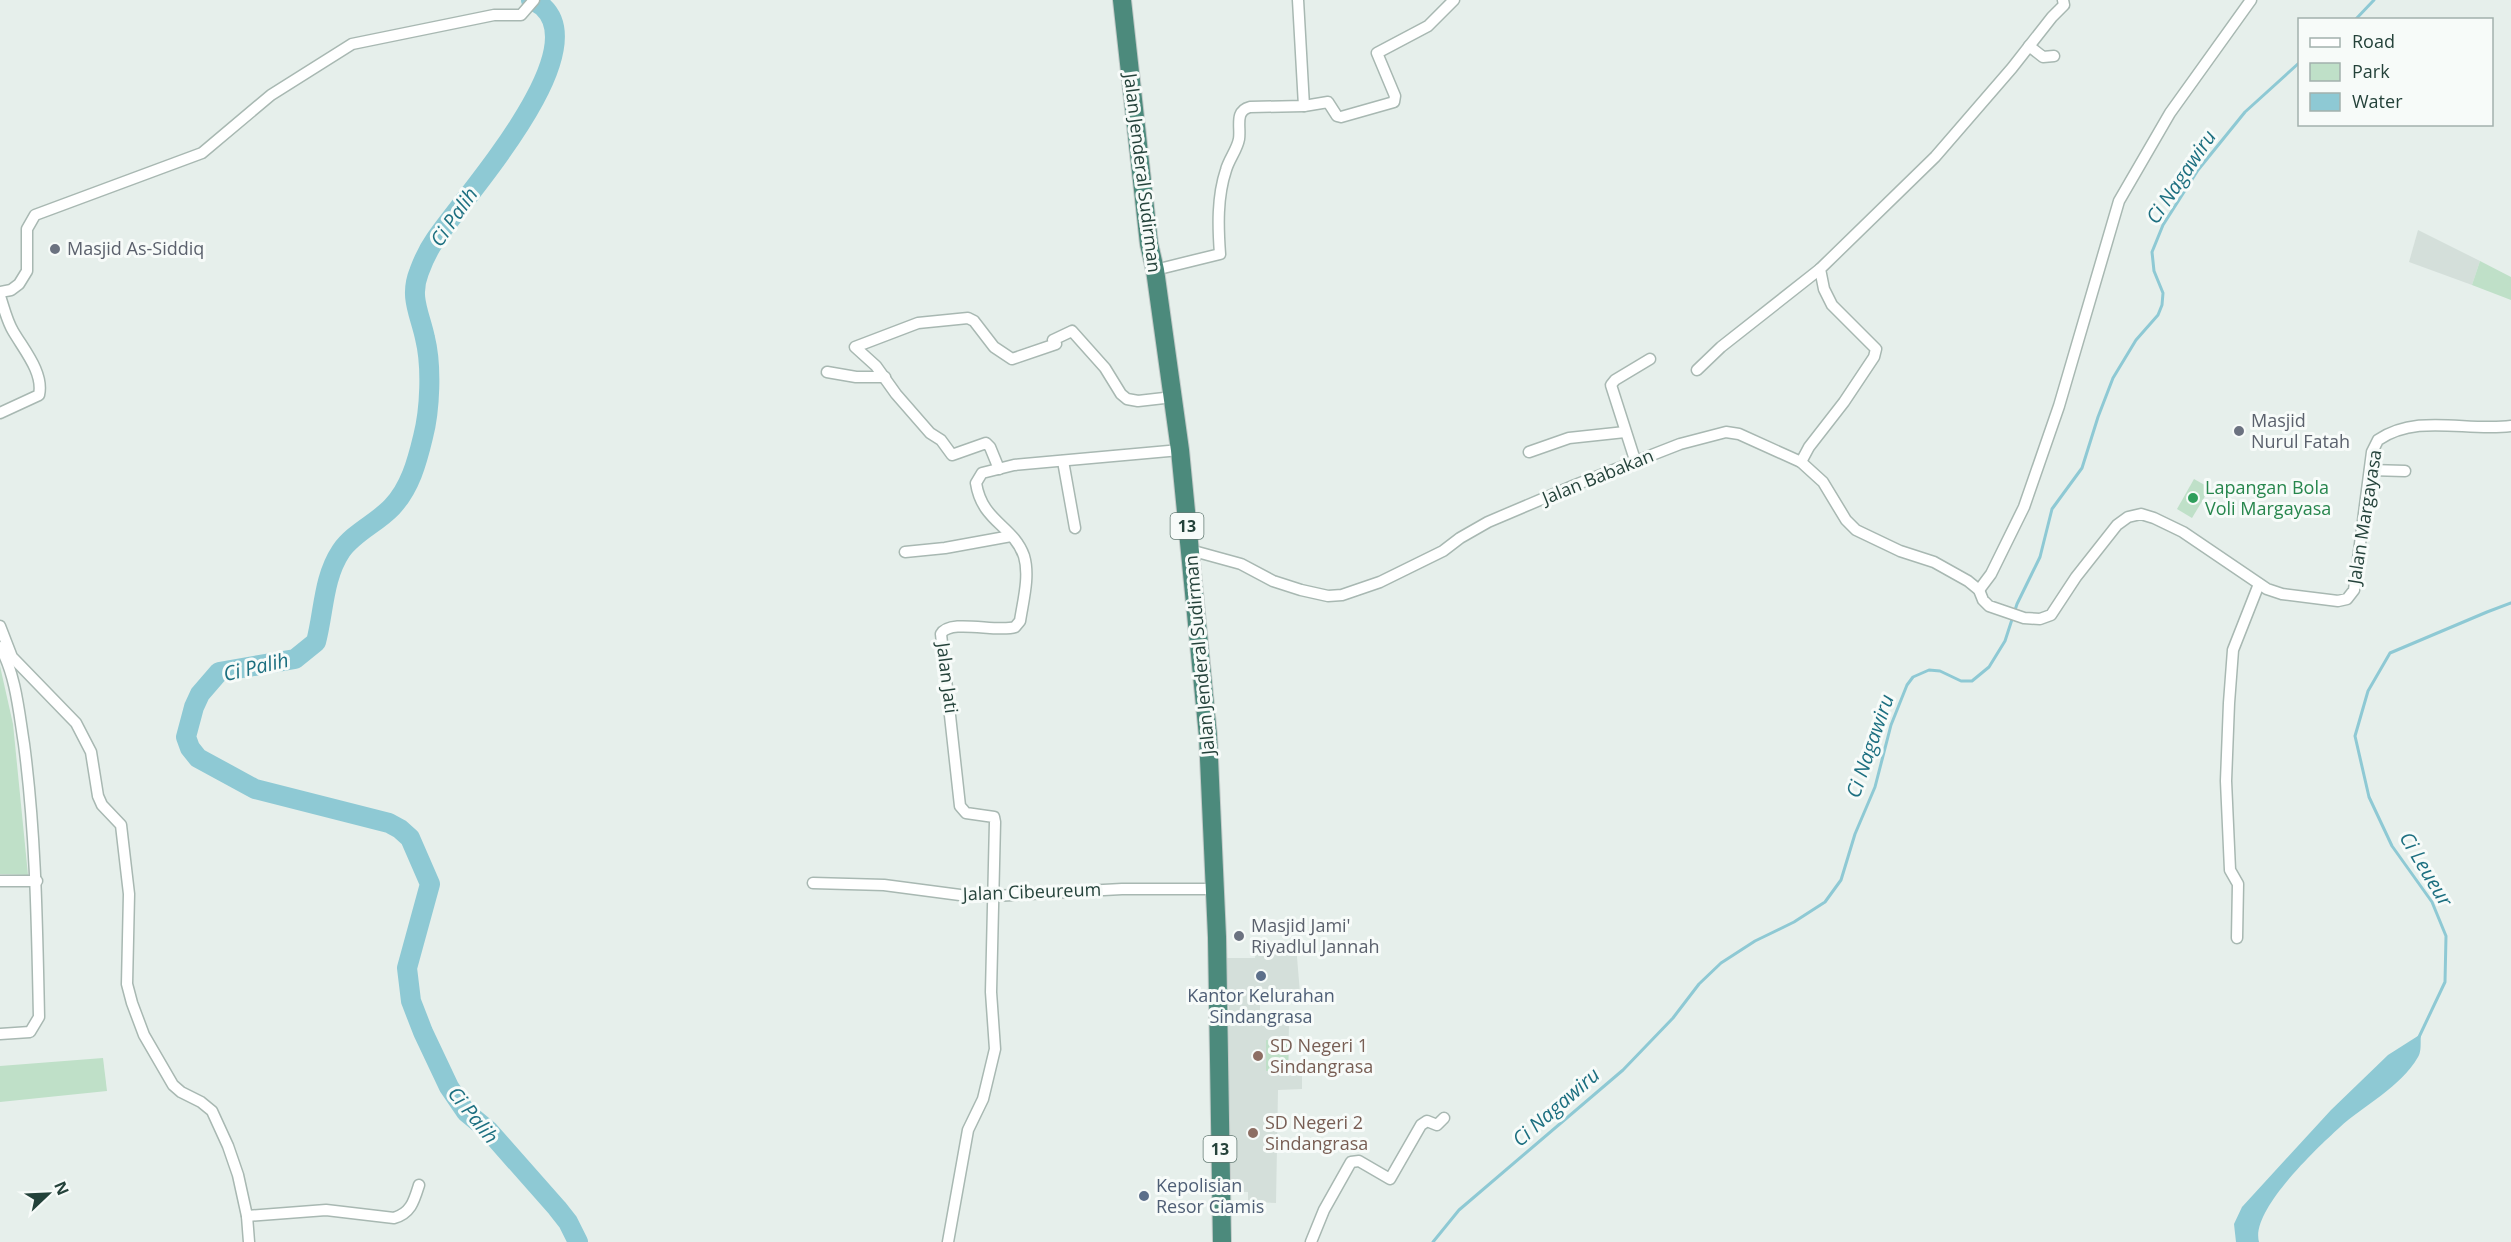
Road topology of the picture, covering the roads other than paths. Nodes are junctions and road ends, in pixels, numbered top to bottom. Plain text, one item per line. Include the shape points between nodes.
1 (534, 0) edge
2 (1122, 0) edge
3 (1298, 0) edge
4 (1454, 0) edge
5 (2062, 0) edge
6 (2251, 0) edge
7 (2029, 46) junction
8 (2054, 56) dead end
9 (1304, 106) junction
10 (1820, 269) junction
11 (1155, 270) junction
12 (0, 294) edge
13 (1650, 359) dead end
14 (1697, 370) dead end
15 (827, 372) dead end
16 (885, 377) junction
17 (1173, 397) junction
18 (0, 413) edge
19 (2511, 426) edge
20 (1625, 432) junction
21 (1180, 450) junction
22 (1529, 452) dead end
23 (1635, 460) junction
24 (1063, 461) junction
25 (1800, 462) junction
26 (999, 469) junction
27 (2370, 470) junction
28 (2405, 471) dead end
29 (1075, 528) dead end
30 (1011, 536) junction
31 (1190, 550) junction
32 (905, 552) dead end
33 (2259, 584) junction
34 (1979, 590) junction
35 (0, 626) edge
36 (0, 647) edge
37 (0, 881) edge
38 (36, 881) junction
39 (813, 883) dead end
40 (1216, 889) junction
41 (993, 896) junction
42 (2237, 939) dead end
43 (0, 1034) edge
44 (1444, 1119) dead end
45 (420, 1185) dead end
46 (247, 1216) junction
47 (249, 1242) edge
48 (948, 1242) edge
49 (1222, 1242) edge
50 (1311, 1242) edge

1 - 12 street via 521,15 494,15 352,44 271,95 202,153 35,215 27,229 27,271 19,284
2 - 11 highway, Jalan Jenderal Sudirman / 13
3 - 9 street
4 - 9 street via 1428,26 1377,53 1395,102 1341,117 1336,116 1328,102
5 - 7 street via 2064,5
6 - 34 street via 2170,113 2119,201 2059,406 2024,507
7 - 8 street via 2043,57
7 - 10 street via 1935,158
9 - 11 street via 1242,110 1239,139 1222,186 1220,254
10 - 14 street
10 - 25 street via 1832,305 1876,349 1844,402
11 - 17 highway, Jalan Jenderal Sudirman / 13
12 - 18 street via 41,389 34,399
13 - 20 street via 1611,385
15 - 16 street
16 - 17 street via 855,347 918,323 968,318 994,347 1012,359 1048,348 1056,344 1053,340 1072,331 1127,399
16 - 26 street via 948,453 986,443
17 - 21 highway, Jalan Jenderal Sudirman / 13
19 - 27 street, Jalan Margayasa via 2413,426 2378,440
20 - 22 street via 1569,438
20 - 23 street
21 - 24 street, Jalan Jati
21 - 31 highway, Jalan Jenderal Sudirman / 13
23 - 25 street, Jalan Babakan via 1696,438 1726,432 1739,434
23 - 31 street, Jalan Babakan via 1488,522 1443,551 1380,582 1342,595 1301,590 1241,564
24 - 26 street, Jalan Jati
24 - 29 street
25 - 34 street, Jalan Babakan via 1824,482 1856,530 1934,562
26 - 30 street, Jalan Jati via 982,473 976,483 977,491 988,514
27 - 28 street
27 - 33 street, Jalan Margayasa via 2360,554 2350,597 2338,601 2294,597
30 - 32 street
30 - 41 street, Jalan Jati via 1023,553 1026,573 1018,624 1011,628 952,626 941,634 960,806 966,813 990,815 995,822
31 - 40 highway, Jalan Jenderal Sudirman / 13 via 1208,736
33 - 34 street, Jalan Margayasa via 2182,532 2154,518 2134,515 2117,525 2051,615 2024,618 1986,603
33 - 42 street via 2233,650 2229,703 2226,781 2230,870 2238,884
35 - 46 street via 12,657 76,723 91,752 102,805 121,825 129,894 127,984 132,1003 144,1035 172,1085 212,1111 238,1175
36 - 38 street via 21,721
37 - 38 street
38 - 43 street via 39,1017 26,1034
39 - 41 street, Jalan Cibeureum via 884,885
40 - 41 street, Jalan Cibeureum
40 - 49 highway, Jalan Jenderal Sudirman / 13
41 - 48 street via 991,992 995,1049 983,1099 968,1130
44 - 50 street via 1437,1125 1427,1121 1421,1125 1388,1183 1359,1161 1351,1162
45 - 46 street via 413,1205 404,1215 394,1218 326,1210
46 - 47 street

